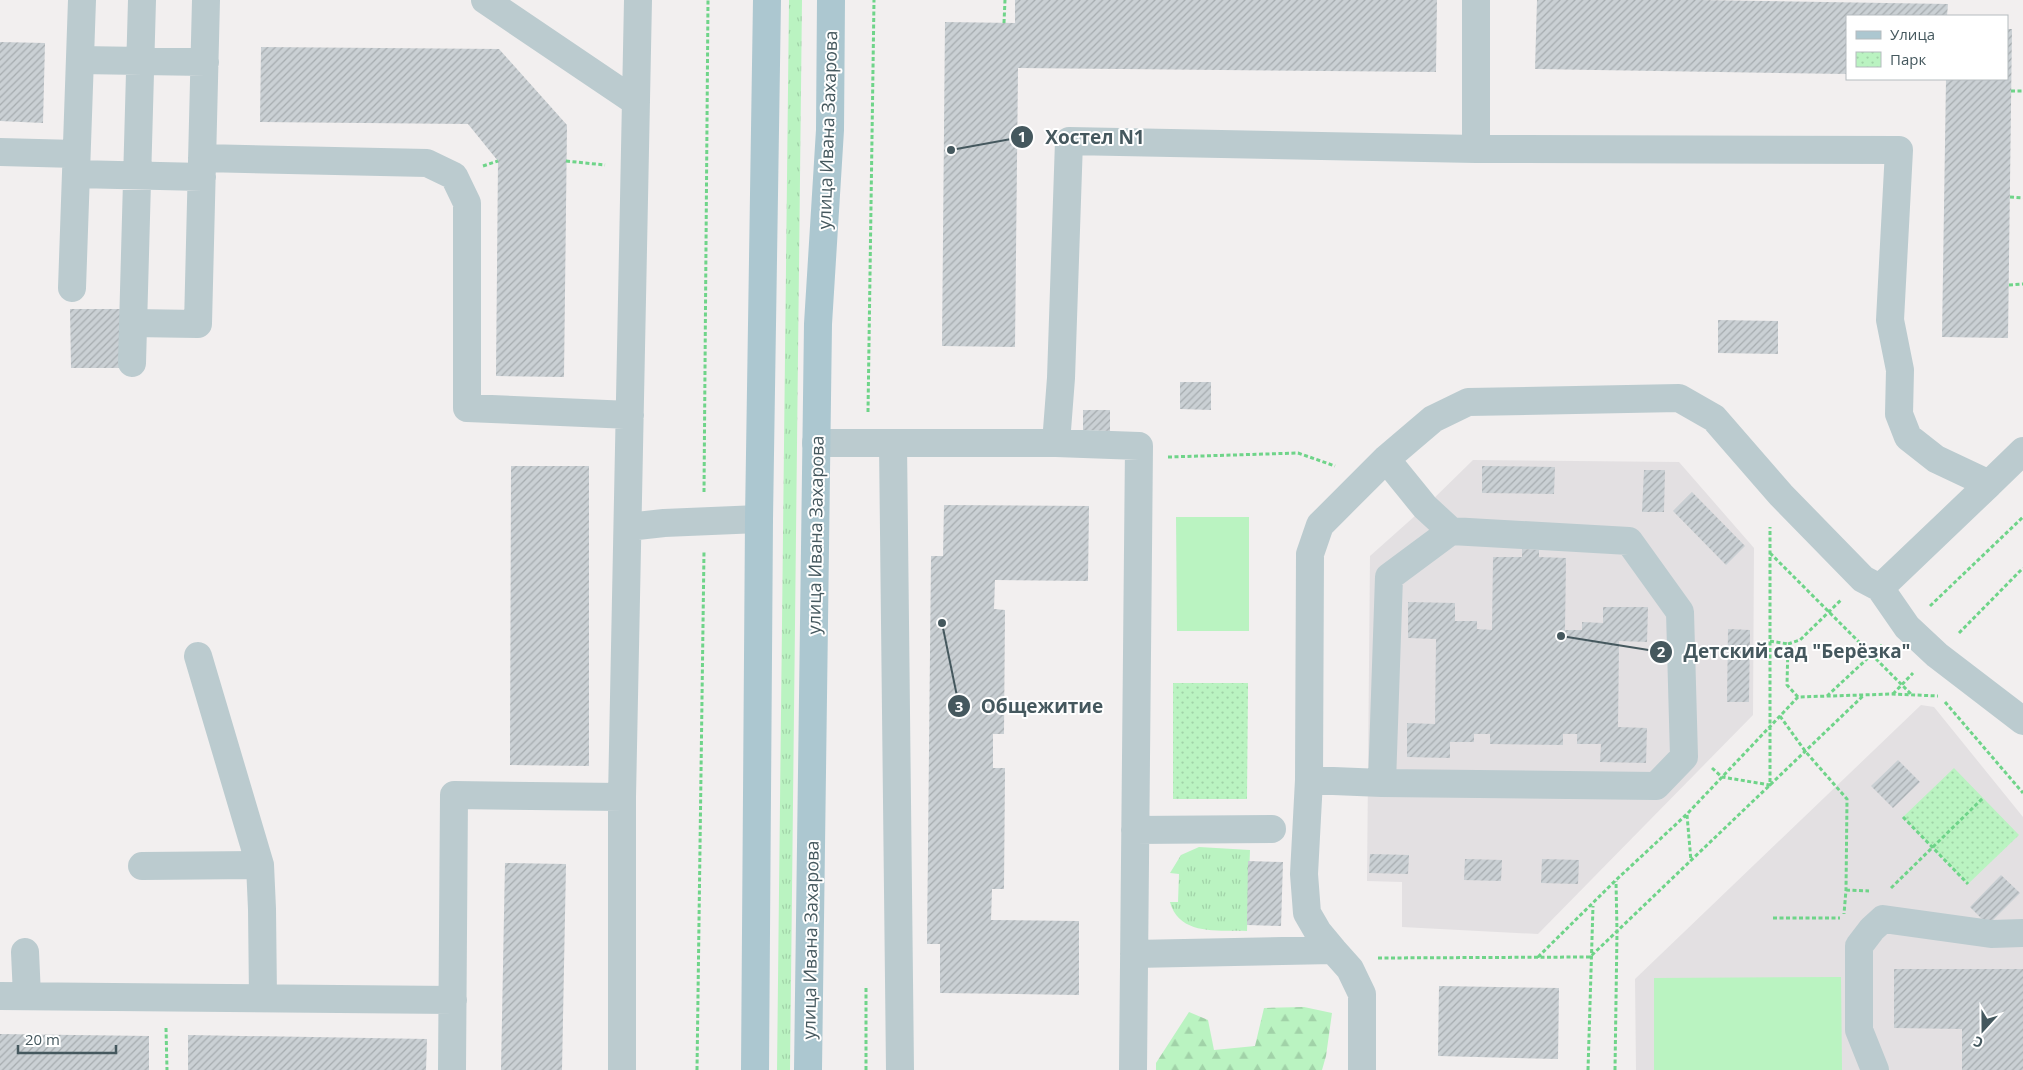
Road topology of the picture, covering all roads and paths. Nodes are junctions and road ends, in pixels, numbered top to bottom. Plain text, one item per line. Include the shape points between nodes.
1 (82, 0) edge
2 (142, 0) edge
3 (206, 0) edge
4 (485, 0) edge
5 (638, 0) edge
6 (767, 0) edge
7 (831, 0) edge
8 (1004, 0) edge
9 (1476, 0) edge
10 (1004, 23) dead end
11 (80, 60) junction
12 (140, 60) junction
13 (205, 62) junction
14 (2012, 91) dead end
15 (2023, 91) edge
16 (636, 102) junction
17 (1476, 149) junction
18 (0, 152) edge
19 (566, 161) dead end
20 (76, 164) junction
21 (202, 168) junction
22 (635, 168) junction
23 (137, 176) junction
24 (2010, 197) dead end
25 (2023, 198) edge
26 (2008, 284) dead end
27 (2023, 284) edge
28 (72, 288) dead end
29 (133, 323) junction
30 (132, 363) dead end
31 (630, 415) junction
32 (816, 442) junction
33 (893, 443) junction
34 (1056, 443) junction
35 (2023, 451) edge
36 (1386, 459) junction
37 (1989, 484) junction
38 (1781, 494) junction
39 (759, 519) junction
40 (628, 527) junction
41 (1451, 532) junction
42 (1770, 553) junction
43 (1871, 584) junction
44 (1829, 612) junction
45 (1770, 642) junction
46 (1788, 644) junction
47 (198, 656) dead end
48 (1934, 690) dead end
49 (1864, 695) junction
50 (1913, 695) junction
51 (1940, 696) junction
52 (1798, 697) junction
53 (1780, 716) junction
54 (2023, 721) edge
55 (1770, 726) junction
56 (1805, 751) junction
57 (1684, 757) junction
58 (1722, 777) junction
59 (1309, 780) junction
60 (1382, 783) junction
61 (1770, 785) junction
62 (2023, 793) edge
63 (622, 797) junction
64 (1983, 798) dead end
65 (1687, 814) junction
66 (1903, 817) dead end
67 (1272, 829) dead end
68 (1135, 830) junction
69 (1932, 847) junction
70 (1691, 861) junction
71 (260, 865) junction
72 (142, 866) dead end
73 (1616, 880) junction
74 (1968, 884) dead end
75 (1887, 892) dead end
76 (1593, 904) junction
77 (1774, 918) dead end
78 (1617, 932) junction
79 (2023, 933) edge
80 (1333, 950) junction
81 (25, 952) dead end
82 (1134, 954) junction
83 (1590, 957) junction
84 (1376, 958) dead end
85 (1537, 958) junction
86 (0, 996) edge
87 (27, 996) junction
88 (166, 998) junction
89 (263, 998) junction
90 (452, 1000) junction
91 (167, 1070) edge
92 (452, 1070) edge
93 (622, 1070) edge
94 (755, 1070) edge
95 (808, 1070) edge
96 (900, 1070) edge
97 (1133, 1070) edge
98 (1362, 1070) edge
99 (1588, 1070) edge
100 (1615, 1070) edge
101 (1875, 1070) edge

1 - 11 lane
2 - 12 lane
3 - 13 lane
4 - 16 lane
5 - 16 lane
6 - 39 main road
7 - 32 main road, улица Ивана Захарова via 830,130 818,324
8 - 10 path
9 - 17 lane
11 - 12 lane
11 - 20 lane
12 - 13 lane
12 - 23 lane
13 - 21 lane
14 - 15 path
16 - 22 lane
17 - 34 lane via 1068,141
17 - 37 lane via 1899,150 1890,320 1900,370 1899,414 1908,437 1936,459
18 - 20 lane
19 - 22 path
20 - 23 lane
20 - 28 lane
21 - 23 lane
21 - 29 lane via 198,324
21 - 31 lane via 427,163 454,176 467,203 467,408
22 - 31 lane
23 - 29 lane
24 - 25 path
26 - 27 path
29 - 30 lane
31 - 40 lane
32 - 33 lane
32 - 95 main road, улица Ивана Захарова
33 - 34 lane
33 - 96 lane
34 - 68 lane via 1139,446
35 - 37 lane
36 - 38 lane via 1433,419 1468,402 1679,398 1714,418
36 - 41 lane via 1425,507
36 - 59 lane via 1320,525 1310,554
37 - 43 lane via 1902,569
38 - 42 path via 1770,517
38 - 43 lane
39 - 40 lane
39 - 94 main road
40 - 63 lane
41 - 57 lane via 1629,541 1680,612
41 - 60 lane via 1389,577
42 - 44 path
42 - 45 path
43 - 44 path
43 - 54 lane via 1937,655
44 - 46 path via 1800,640
44 - 50 path
45 - 46 path
45 - 55 path
46 - 52 path via 1787,685
47 - 71 lane
48 - 51 path
49 - 50 path
49 - 52 path
49 - 56 path
50 - 51 path
51 - 62 path
52 - 53 path
53 - 55 path
53 - 56 path
55 - 58 path
55 - 61 path
56 - 61 path
56 - 77 path via 1847,799 1844,918
57 - 58 path via 1699,757
57 - 60 lane via 1656,786
58 - 61 path
58 - 65 path
59 - 60 lane
59 - 80 lane via 1304,874 1307,913
61 - 70 path
63 - 90 lane via 454,795
63 - 93 lane
64 - 69 path
65 - 70 path
65 - 73 path
66 - 69 path
67 - 68 lane
68 - 82 lane
69 - 74 path
69 - 75 path
70 - 78 path
71 - 72 lane
71 - 89 lane
73 - 76 path
73 - 78 path
76 - 83 path
76 - 85 path
78 - 83 path
78 - 100 path
79 - 101 lane via 1991,934 1883,919 1872,929 1859,946 1859,1030
80 - 82 lane
80 - 98 lane via 1350,969 1362,994
81 - 87 lane
82 - 97 lane
83 - 85 path
83 - 99 path
84 - 85 path
86 - 87 lane
87 - 88 lane
88 - 89 lane
88 - 91 path
89 - 90 lane
90 - 92 lane

